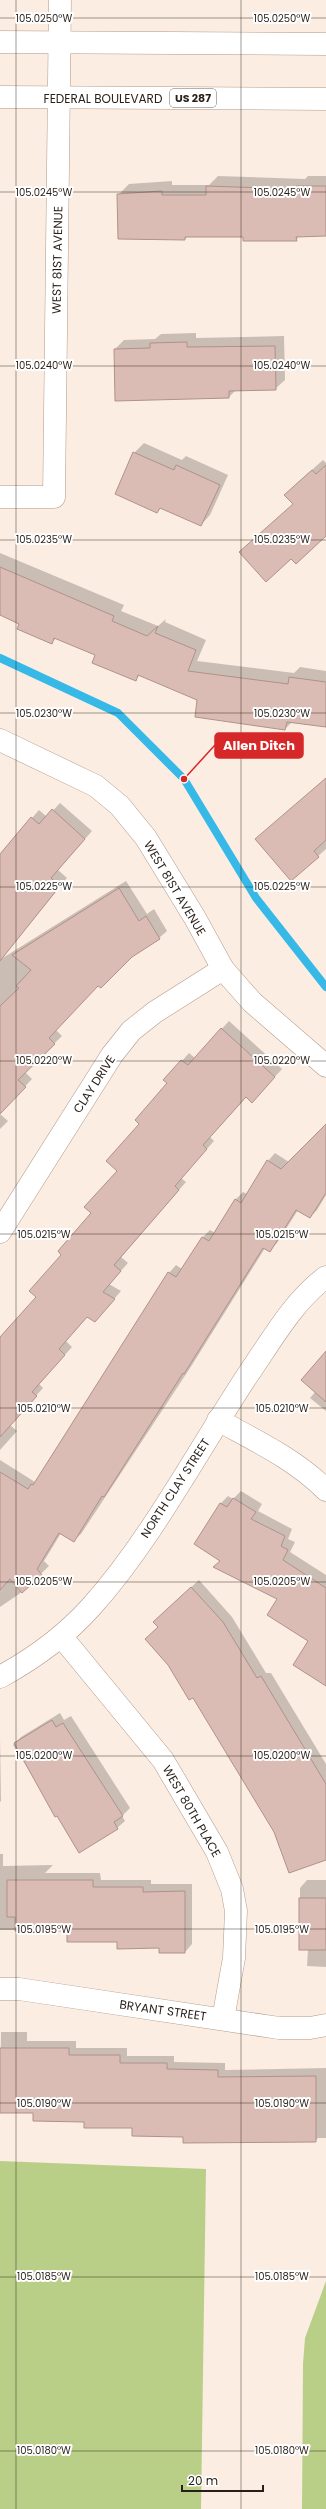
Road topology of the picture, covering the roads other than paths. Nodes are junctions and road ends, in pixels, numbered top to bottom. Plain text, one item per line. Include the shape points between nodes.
1 (60, 0) edge
2 (0, 42) edge
3 (60, 42) junction
4 (326, 44) edge
5 (0, 97) edge
6 (60, 98) junction
7 (326, 99) edge
8 (0, 497) edge
9 (1, 743) edge
10 (223, 969) junction
11 (326, 1066) edge
12 (0, 1232) edge
13 (326, 1277) edge
14 (218, 1420) junction
15 (326, 1490) edge
16 (61, 1636) junction
17 (0, 1677) edge
18 (0, 1989) edge
19 (223, 2019) junction
20 (326, 2025) edge

1 - 3 street, WEST 81ST AVENUE
2 - 3 street
3 - 4 street
3 - 6 street, WEST 81ST AVENUE
5 - 6 street, FEDERAL BOULEVARD / US 287
6 - 7 street, FEDERAL BOULEVARD / US 287
6 - 8 street, WEST 81ST AVENUE via 54,497
9 - 10 street, WEST 81ST AVENUE via 96,786 120,806 150,845
10 - 11 street, WEST 81ST AVENUE via 252,1002
10 - 12 street, CLAY DRIVE via 155,1012 131,1031 112,1055
13 - 14 street, NORTH CLAY STREET via 304,1297
14 - 15 street via 284,1456
14 - 16 street, NORTH CLAY STREET via 138,1546 91,1607
16 - 17 street, NORTH CLAY STREET via 38,1654
16 - 19 street, WEST 80TH PLACE via 163,1760 217,1852 232,1889 236,1911 234,1958
18 - 19 street, BRYANT STREET via 18,1989
19 - 20 street, BRYANT STREET via 279,2028

